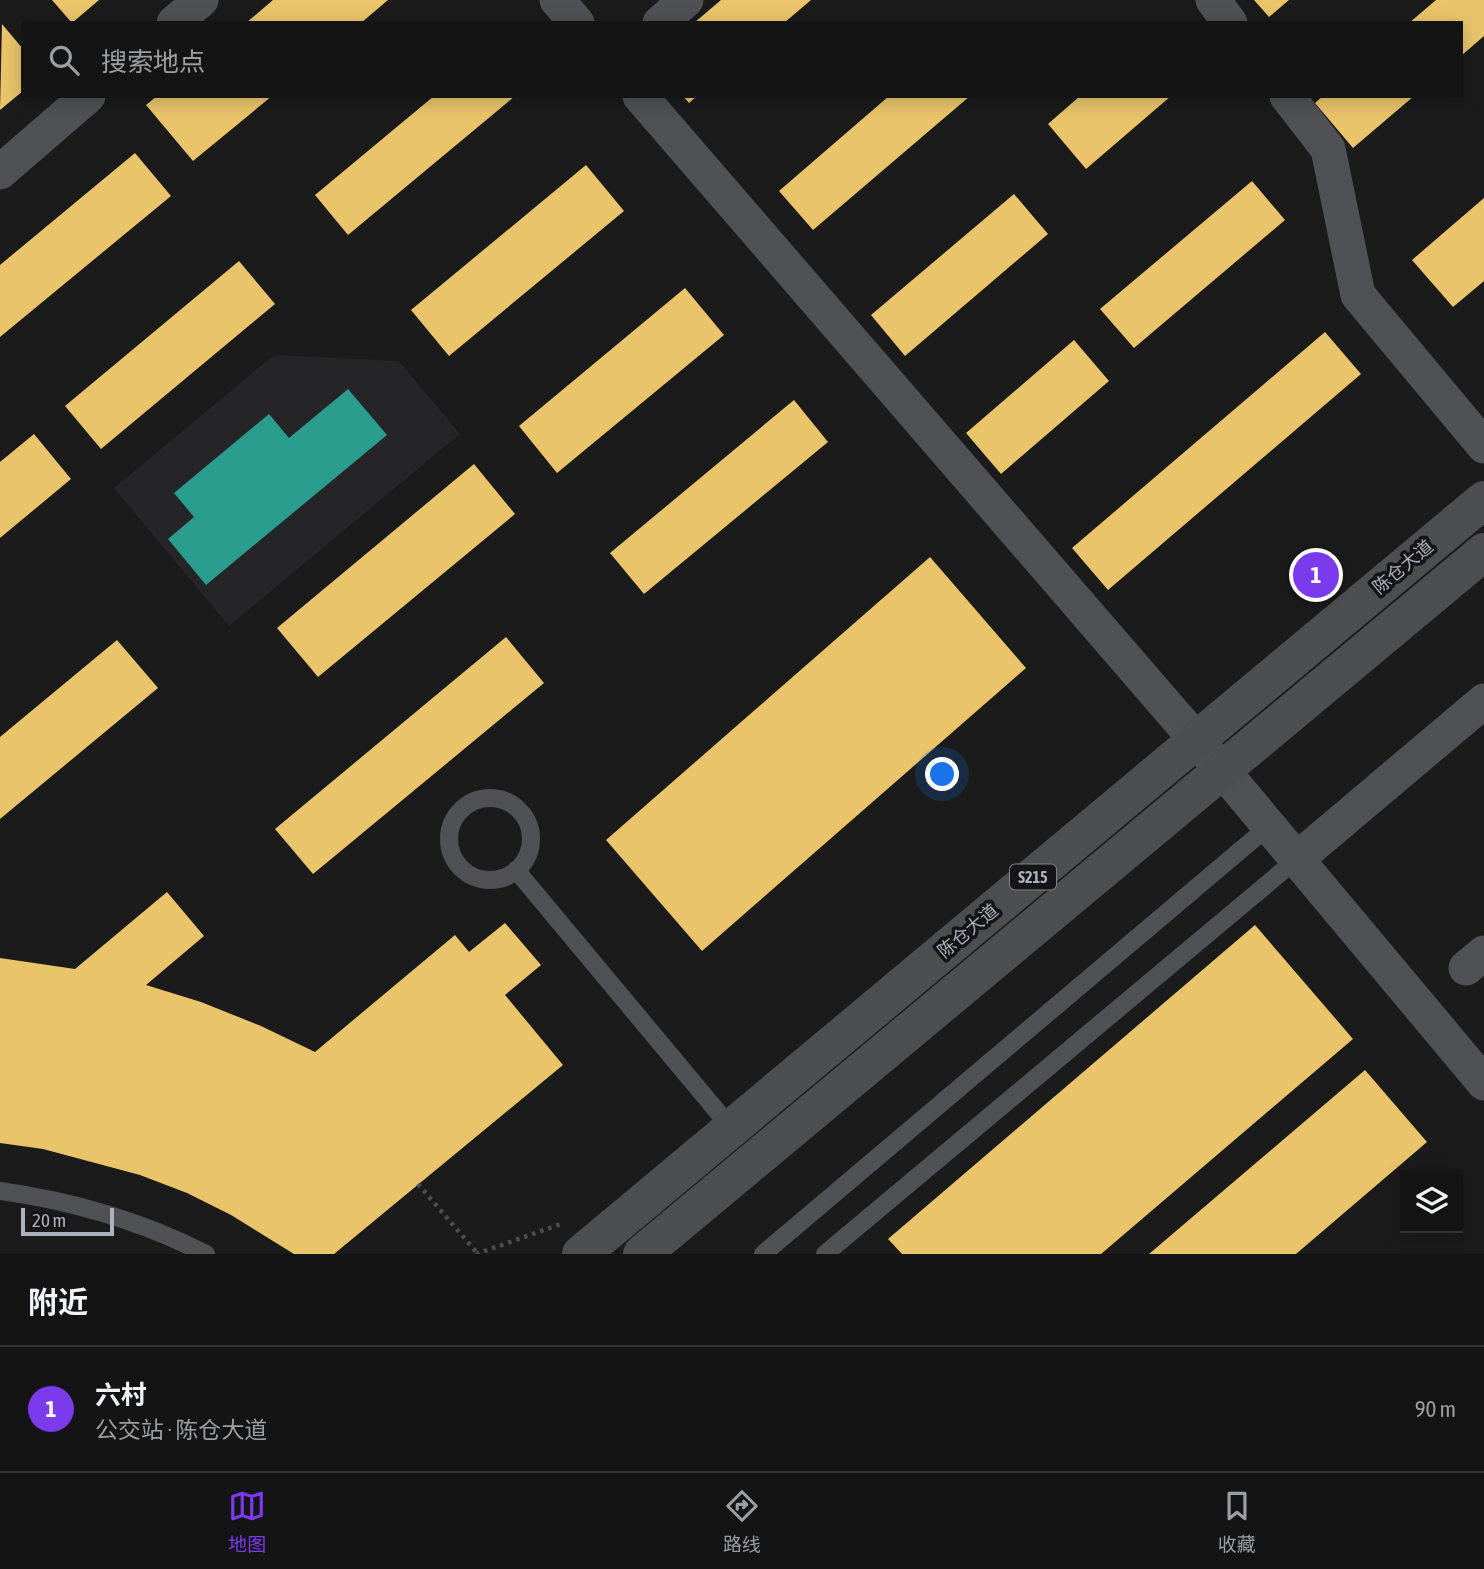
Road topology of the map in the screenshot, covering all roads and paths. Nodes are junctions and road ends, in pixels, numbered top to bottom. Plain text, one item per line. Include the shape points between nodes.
1 (201, 0) edge
2 (557, 0) edge
3 (686, 0) edge
4 (1213, 0) edge
5 (176, 21) edge
6 (575, 21) edge
7 (662, 21) edge
8 (1229, 21) edge
9 (86, 98) edge
10 (642, 98) edge
11 (1289, 98) edge
12 (0, 172) edge
13 (1484, 446) edge
14 (1484, 500) edge
15 (1484, 552) edge
16 (1484, 701) edge
17 (1196, 741) junction
18 (1223, 771) junction
19 (1269, 826) junction
20 (1297, 859) junction
21 (516, 870) junction
22 (1484, 1083) edge
23 (732, 1129) junction
24 (418, 1184) dead end
25 (0, 1191) edge
26 (206, 1254) edge
27 (478, 1254) edge
28 (581, 1254) edge
29 (642, 1254) edge
30 (762, 1254) edge
31 (825, 1254) edge

1 - 5 street
2 - 6 street
3 - 7 street
4 - 8 street
9 - 12 street
10 - 17 street
11 - 13 street via 1328,149 1358,295
14 - 17 main road, 陈仓大道 / S215
15 - 18 main road, S215
16 - 20 street
17 - 18 street
17 - 23 main road, 陈仓大道 / S215
18 - 19 street
18 - 29 main road, S215
19 - 20 street
19 - 30 lane
20 - 22 street
20 - 31 lane
21 - 21 lane via 531,846 526,818 517,807 490,797 464,807 450,831 454,859 464,870 490,880
21 - 23 lane
23 - 28 main road, 陈仓大道 / S215
24 - 27 path, bridge
25 - 26 lane via 86,1207

